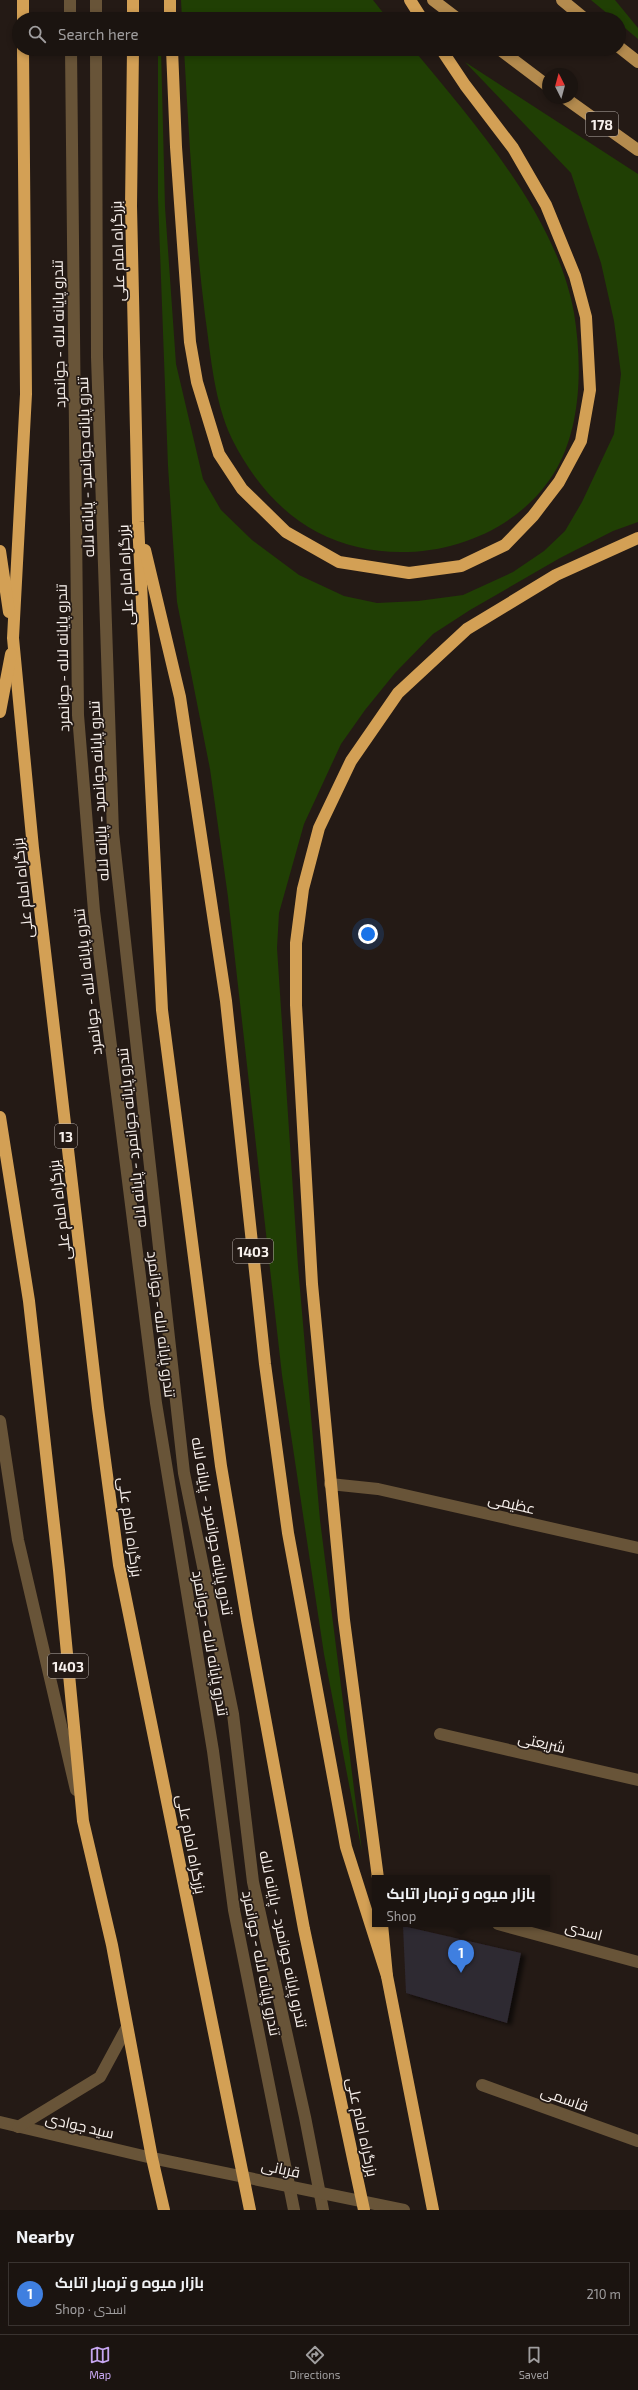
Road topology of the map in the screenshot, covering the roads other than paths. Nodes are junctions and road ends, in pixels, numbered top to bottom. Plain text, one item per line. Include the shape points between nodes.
1 (23, 0) edge
2 (70, 0) edge
3 (96, 0) edge
4 (133, 0) edge
5 (170, 0) edge
6 (410, 0) edge
7 (433, 0) edge
8 (562, 0) edge
9 (23, 12) edge
10 (70, 12) edge
11 (96, 12) edge
12 (133, 12) edge
13 (170, 12) edge
14 (418, 12) edge
15 (449, 12) edge
16 (577, 12) edge
17 (626, 53) edge
18 (23, 56) edge
19 (71, 56) edge
20 (96, 56) edge
21 (133, 56) edge
22 (172, 56) edge
23 (445, 56) edge
24 (508, 56) edge
25 (638, 62) edge
26 (542, 81) edge
27 (573, 104) edge
28 (638, 150) edge
29 (138, 522) junction
30 (638, 538) edge
31 (0, 551) edge
32 (14, 638) junction
33 (0, 712) edge
34 (0, 1117) edge
35 (0, 1421) edge
36 (330, 1484) junction
37 (638, 1548) edge
38 (440, 1734) dead end
39 (638, 1780) edge
40 (83, 1821) junction
41 (378, 1875) edge
42 (382, 1927) edge
43 (509, 1927) edge
44 (638, 1962) edge
45 (387, 1976) junction
46 (127, 2027) junction
47 (482, 2085) dead end
48 (0, 2122) edge
49 (18, 2127) junction
50 (638, 2141) edge
51 (152, 2158) junction
52 (164, 2210) edge
53 (250, 2210) edge
54 (294, 2210) edge
55 (323, 2210) edge
56 (364, 2210) edge
57 (404, 2210) edge
58 (433, 2210) edge

1 - 9 highway
2 - 10 street
3 - 11 street
4 - 12 highway
5 - 13 highway
6 - 14 highway
7 - 15 main road
8 - 16 main road
17 - 25 main road
18 - 32 highway, بزرگراه امام علی / 13 via 26,394
19 - 54 street, تندرو پایانه لاله - جوانمرد via 78,715 94,911 155,1395 213,1751 234,1910
20 - 55 street, تندرو پایانه جوانمرد - پایانه لاله via 97,357 113,833 184,1473 233,1714 253,1882 306,2117
21 - 29 highway, بزرگراه امام علی via 132,206
22 - 23 highway via 190,342 197,382 219,454 242,489 286,532 339,562 409,573 461,566 505,544 533,516 559,482 581,441 590,390 586,317 575,276 546,205 513,148 464,85
24 - 26 main road
27 - 28 main road, 178
29 - 45 highway, 1403 via 180,697 226,1001 264,1356 288,1533 346,1847
29 - 56 highway, بزرگراه امام علی via 162,1010 218,1451 304,1929
30 - 36 highway via 556,575 467,629 398,693 351,761 319,828 303,889 296,943 296,1005 312,1284
31 - 32 highway
32 - 33 highway
32 - 53 highway, بزرگراه امام علی / 13 via 36,879 118,1565
34 - 40 highway, 1403 via 29,1301 59,1570
35 - 40 street via 18,1540
36 - 37 street, عظیمی via 378,1489
36 - 41 highway via 344,1620
38 - 39 street, شریعتی
40 - 46 highway, 1403 via 112,1945
42 - 45 highway
43 - 44 street, اسدی
45 - 58 highway
46 - 49 street via 100,2077
46 - 51 highway, 1403
47 - 50 street, قاسمی
48 - 49 street, سید جوادی
49 - 51 street, سید جوادی
51 - 52 highway, 1403
51 - 57 street, قربانی

